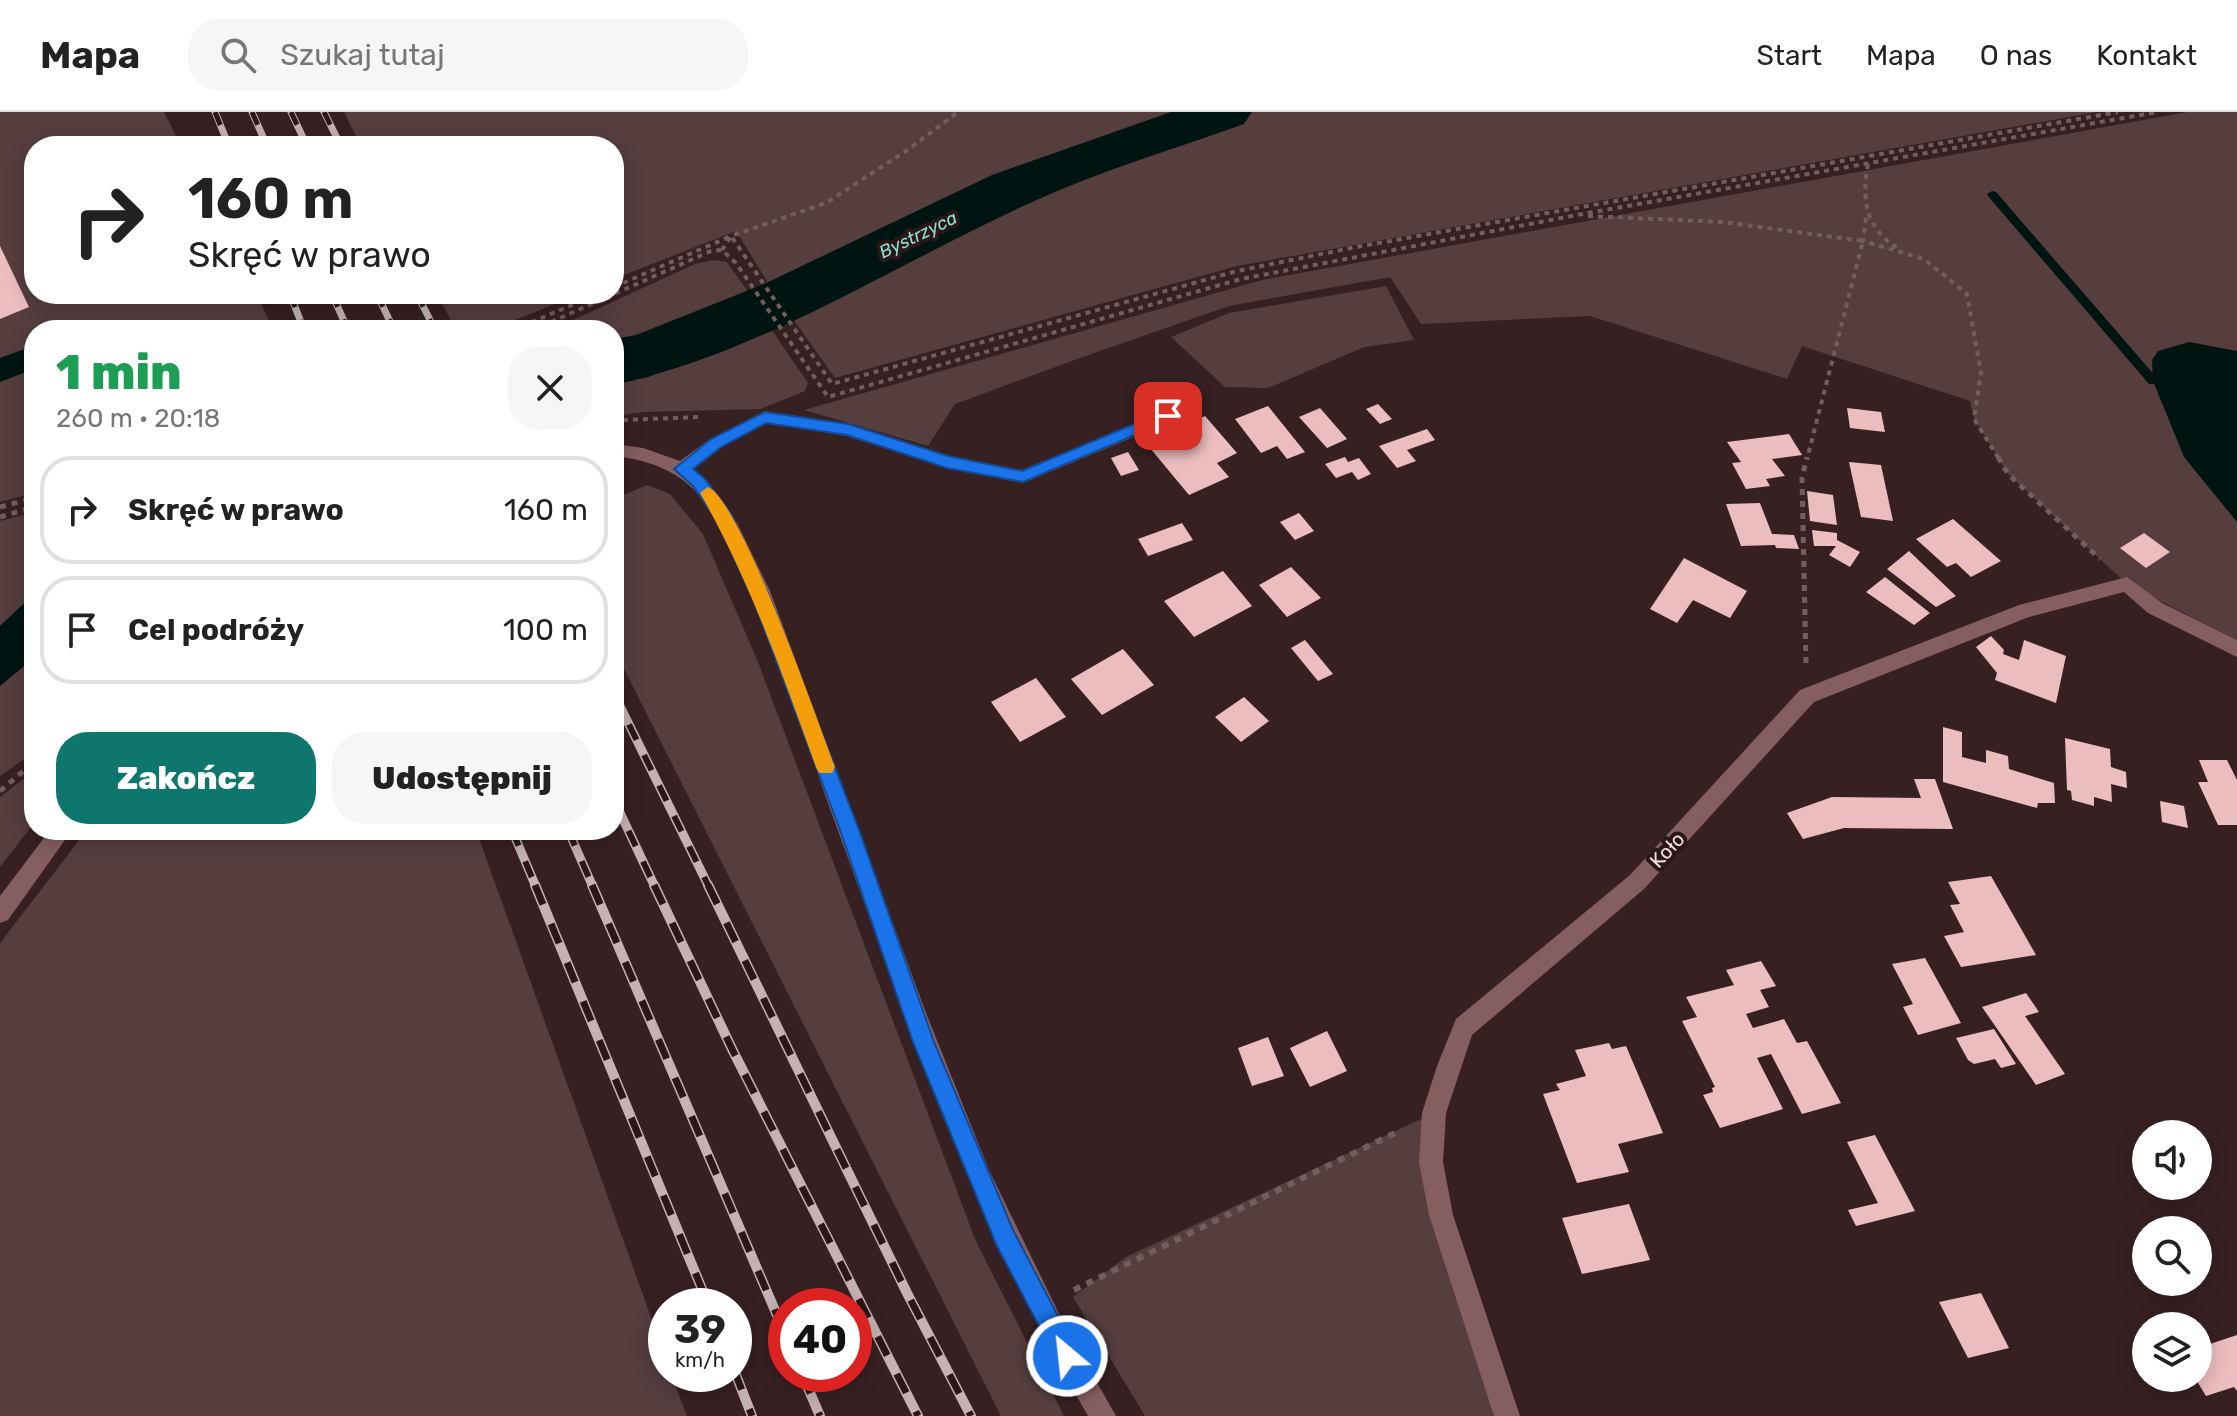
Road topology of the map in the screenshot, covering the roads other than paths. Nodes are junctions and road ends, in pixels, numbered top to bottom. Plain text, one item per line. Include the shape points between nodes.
1 (1168, 416) dead end
2 (624, 451) edge
3 (682, 469) junction
4 (2237, 649) edge
5 (55, 840) edge
6 (0, 913) edge
7 (1103, 1416) edge
8 (1507, 1416) edge

1 - 3 street via 1023,477 947,462 848,430 765,417
2 - 3 street
3 - 7 street via 699,482 725,519 763,601 924,1042 1005,1238
4 - 8 street, Koło via 2155,608 2127,584 2026,610 1807,696 1637,882 1464,1027 1434,1113 1431,1162 1441,1215
5 - 6 street

